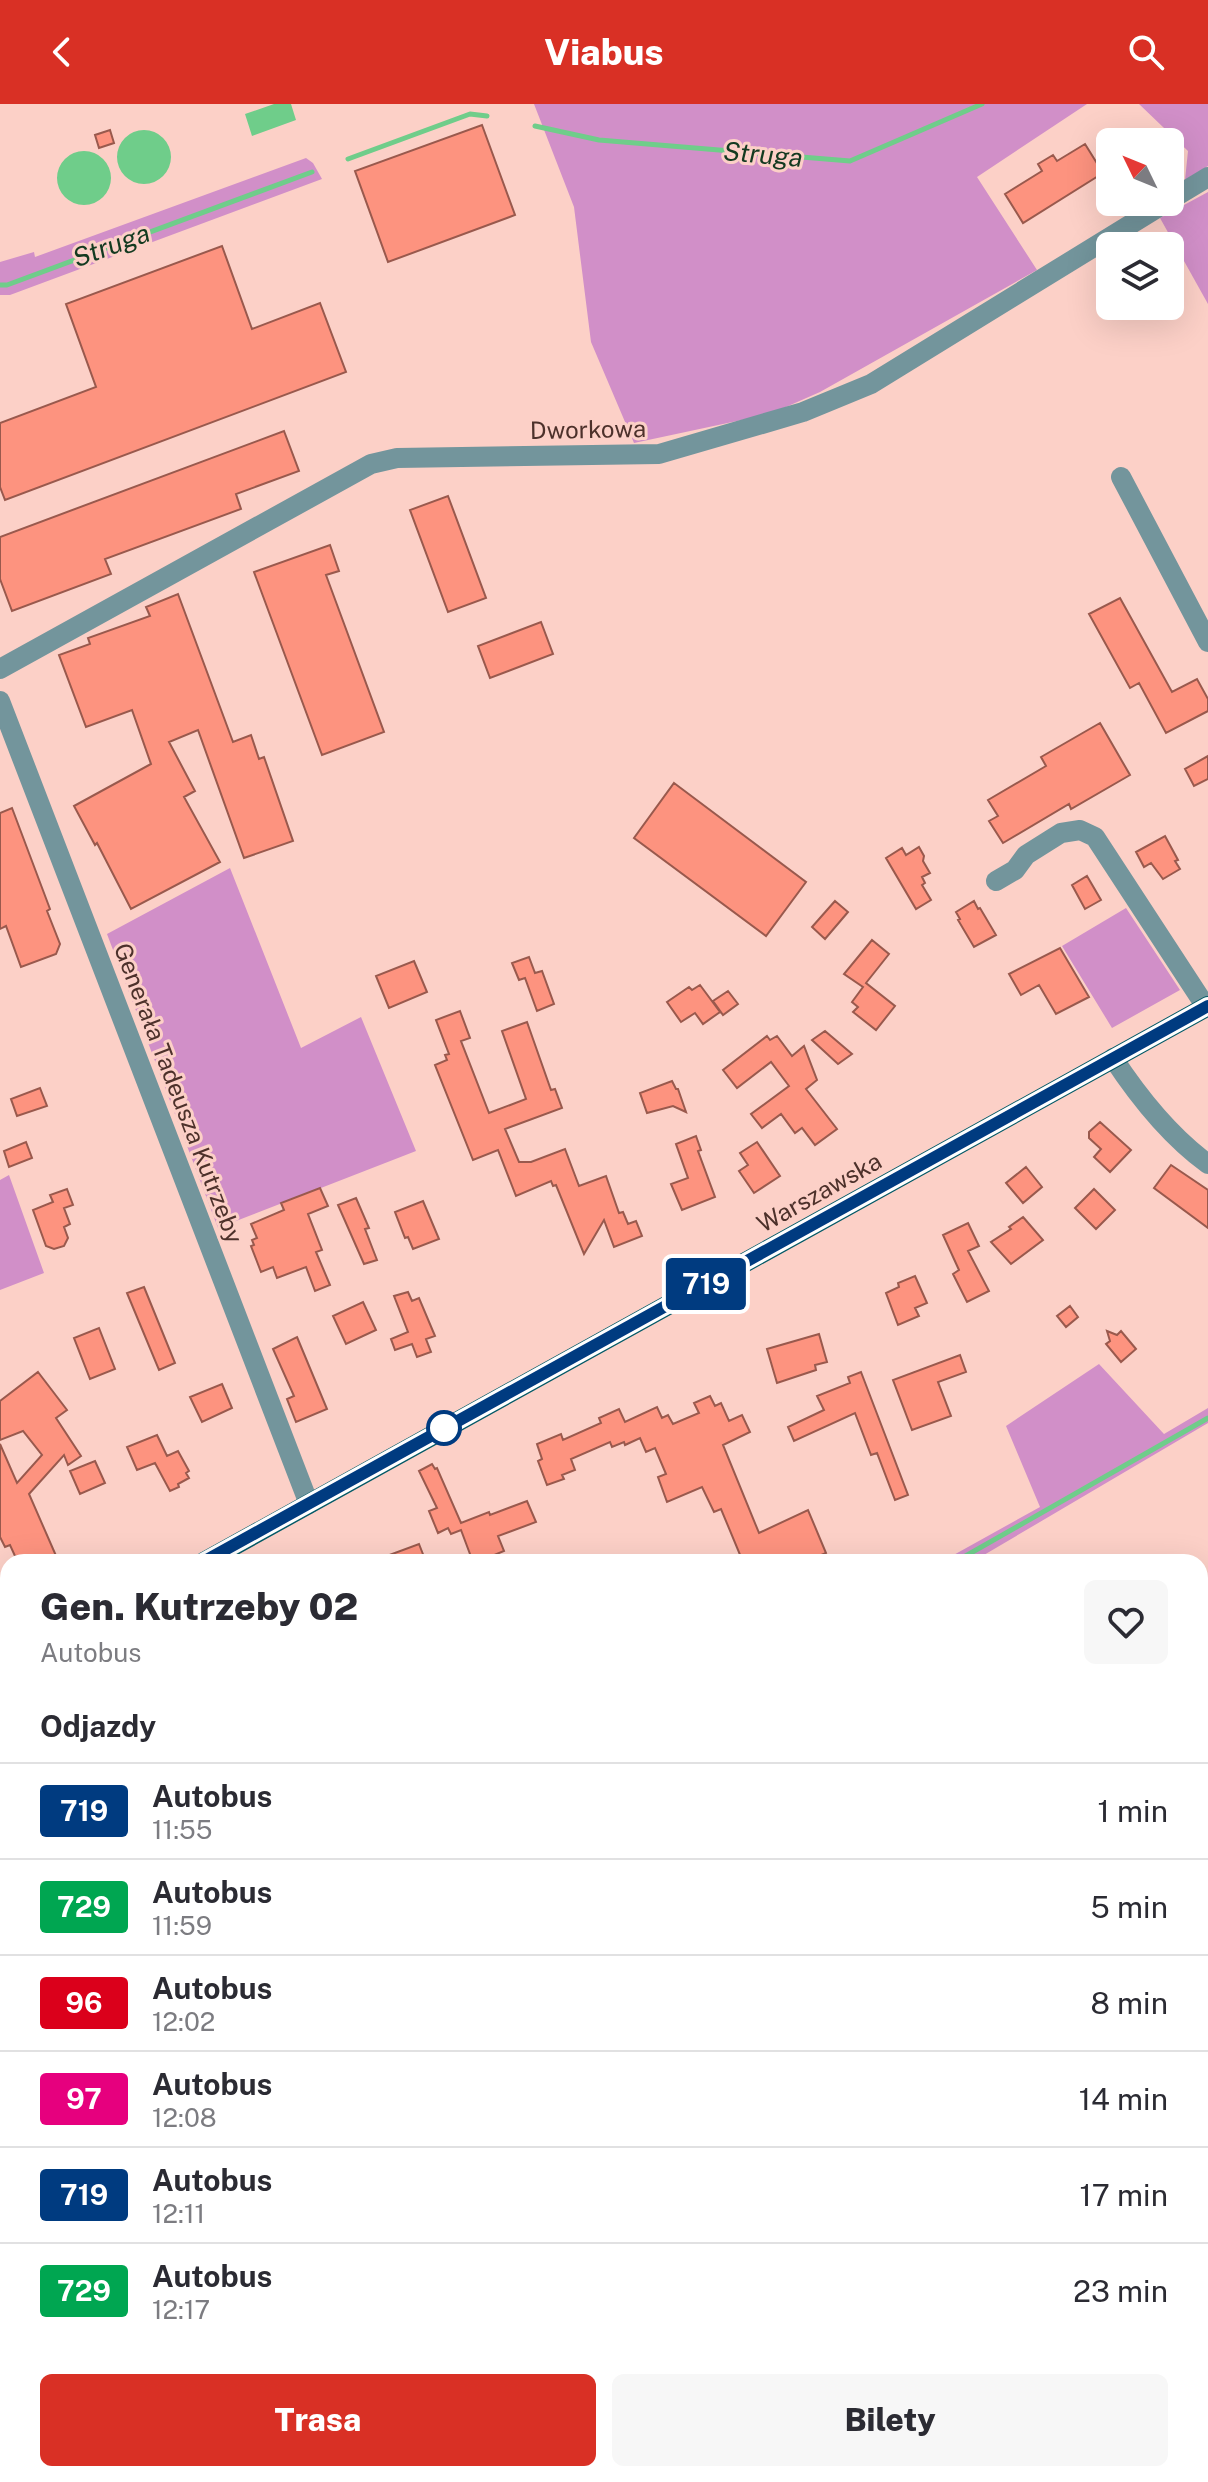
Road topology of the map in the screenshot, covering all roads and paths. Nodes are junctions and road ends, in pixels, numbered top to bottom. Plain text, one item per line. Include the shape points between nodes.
1 (1208, 177) edge
2 (1184, 192) edge
3 (1145, 216) edge
4 (1121, 477) dead end
5 (1208, 642) edge
6 (0, 669) edge
7 (0, 701) edge
8 (996, 881) dead end
9 (1207, 1006) edge
10 (1113, 1058) junction
11 (1208, 1164) edge
12 (309, 1504) junction
13 (218, 1554) edge

1 - 2 street, Dworkowa
3 - 6 street, Dworkowa via 871,384 803,412 659,454 397,458 371,464
4 - 5 street
7 - 12 street, Generała Tadeusza Kutrzeby
8 - 9 street via 1061,833 1080,830 1095,837
9 - 10 main road, Warszawska
10 - 11 street via 1161,1119
10 - 12 main road, Warszawska
12 - 13 main road, Warszawska

